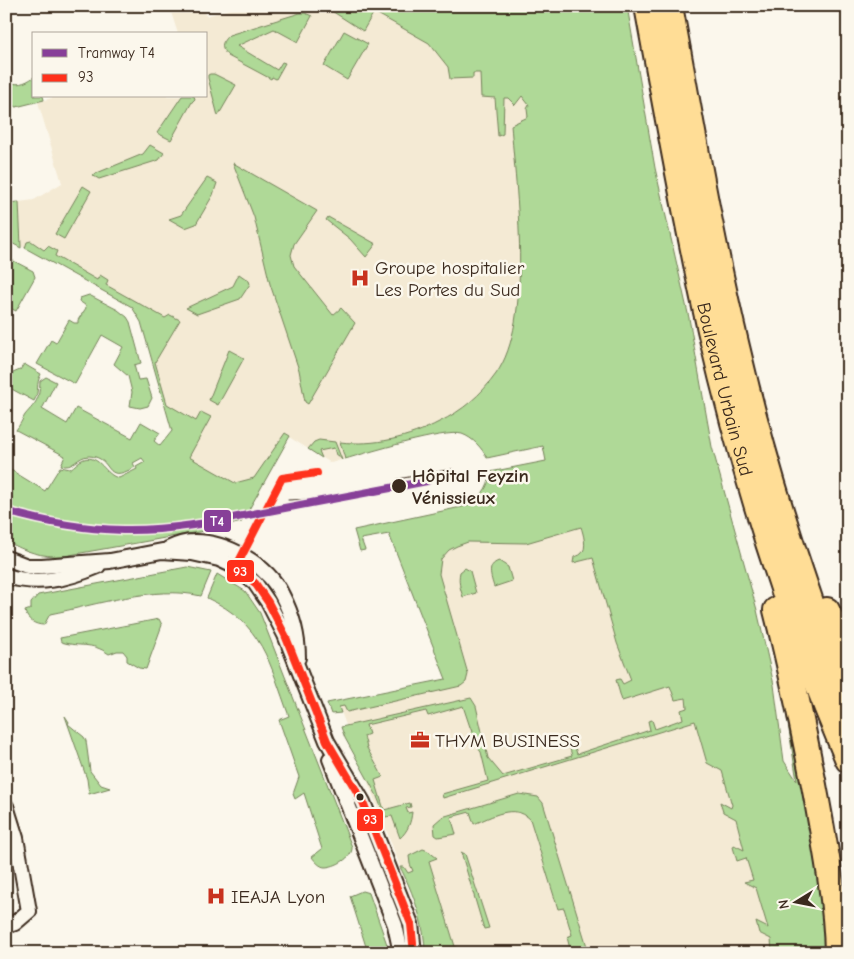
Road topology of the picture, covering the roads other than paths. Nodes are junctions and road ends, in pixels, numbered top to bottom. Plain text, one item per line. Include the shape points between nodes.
1 (647, 6) edge
2 (670, 6) edge
3 (752, 490) junction
4 (780, 510) junction
5 (6, 558) edge
6 (110, 561) junction
7 (6, 576) edge
8 (848, 654) edge
9 (848, 703) edge
10 (326, 741) junction
11 (848, 760) edge
12 (6, 806) edge
13 (6, 926) edge
14 (401, 953) edge
15 (414, 953) edge
16 (838, 953) edge

1 - 3 highway, Boulevard Urbain Sud via 710,330
2 - 4 highway, Boulevard Urbain Sud via 714,245 737,348
3 - 11 highway, Boulevard Urbain Sud via 784,594
3 - 16 highway via 749,519 785,644 815,787 826,847
4 - 8 highway via 798,530
4 - 9 highway, Boulevard Urbain Sud
5 - 6 street via 27,566
6 - 7 street via 78,575 52,580 33,582
6 - 10 street via 162,552 192,553 236,567 255,583 268,602
10 - 14 street via 330,761 395,925
10 - 15 street via 366,811 411,924
12 - 13 street via 16,838 29,911

